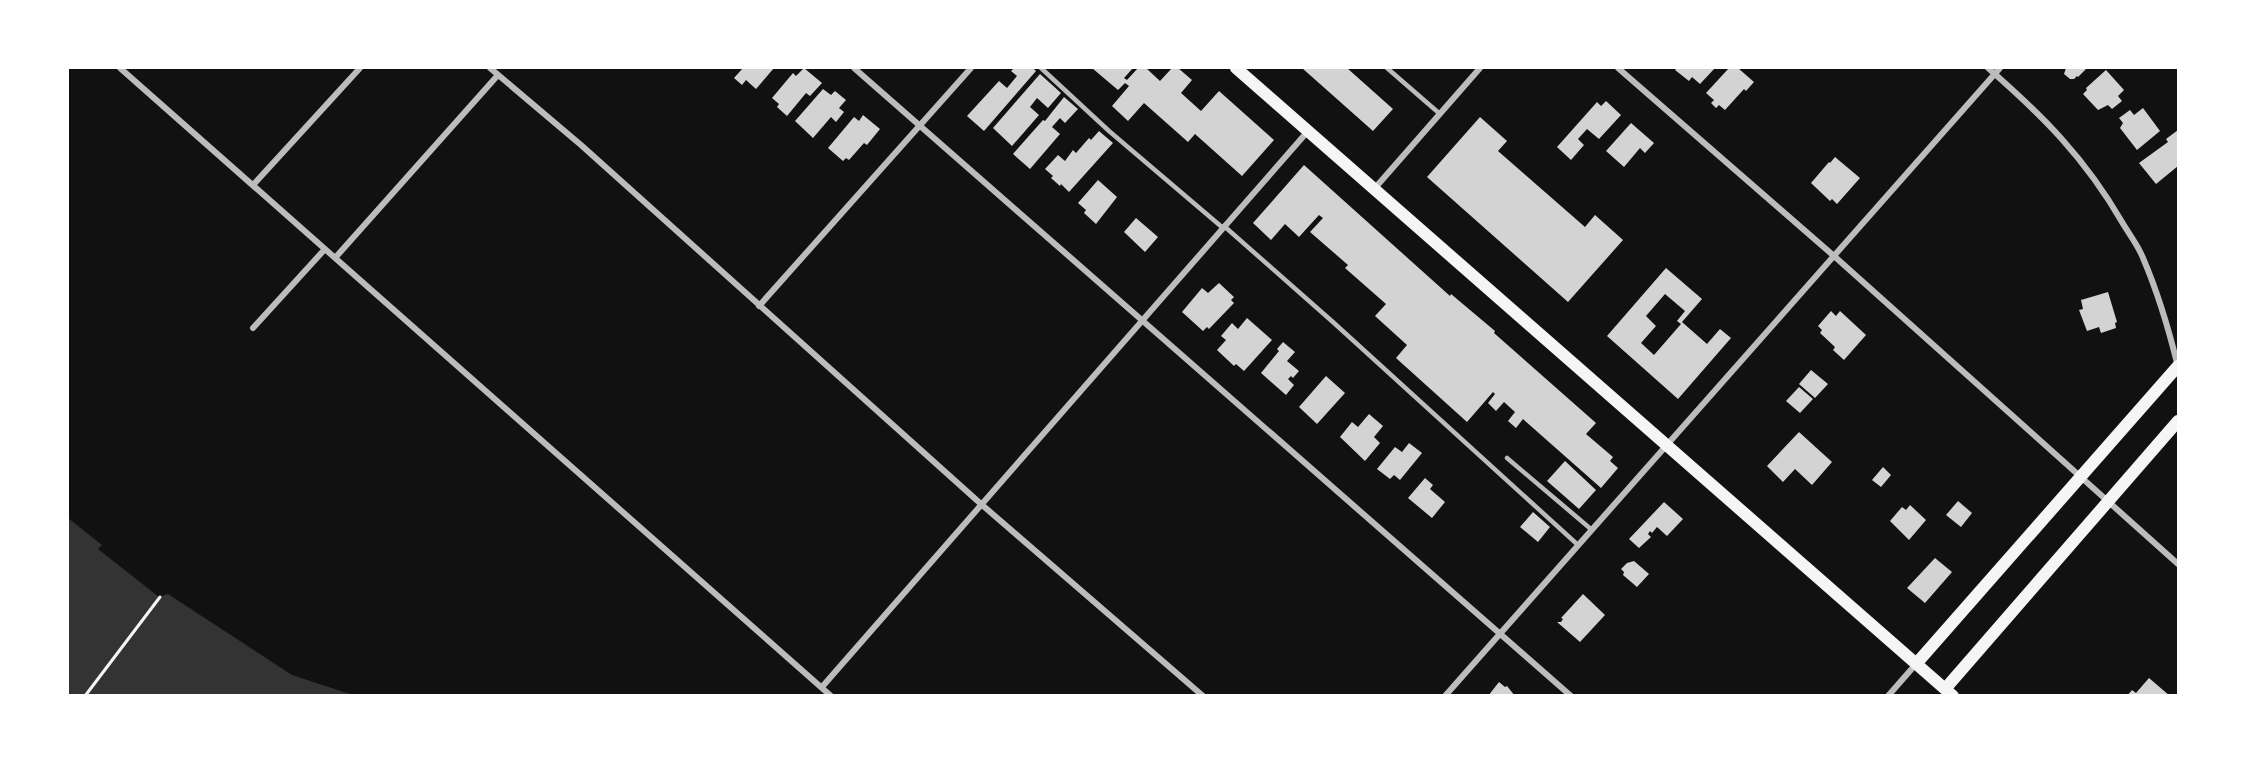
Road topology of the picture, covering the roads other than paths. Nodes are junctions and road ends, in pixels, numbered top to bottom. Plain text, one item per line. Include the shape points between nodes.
1 (120, 68) edge
2 (360, 68) edge
3 (490, 68) edge
4 (854, 68) edge
5 (971, 68) edge
6 (1041, 68) edge
7 (1236, 68) edge
8 (1387, 68) edge
9 (1480, 68) edge
10 (1618, 68) edge
11 (1988, 68) edge
12 (2000, 68) edge
13 (1995, 74) junction
14 (498, 75) junction
15 (1440, 114) junction
16 (920, 126) junction
17 (1308, 131) junction
18 (254, 184) junction
19 (1375, 189) junction
20 (1224, 227) junction
21 (325, 249) junction
22 (1834, 256) junction
23 (335, 258) junction
24 (759, 306) junction
25 (1142, 320) junction
26 (253, 328) dead end
27 (2178, 366) edge
28 (2178, 421) edge
29 (1667, 445) junction
30 (1507, 458) dead end
31 (2082, 477) junction
32 (2109, 500) junction
33 (981, 504) junction
34 (1592, 530) junction
35 (1578, 545) junction
36 (2178, 564) edge
37 (1500, 634) junction
38 (1917, 664) junction
39 (822, 687) junction
40 (1946, 693) edge
41 (831, 696) edge
42 (1203, 696) edge
43 (1445, 696) edge
44 (1571, 696) edge
45 (1888, 696) edge

1 - 18 street
2 - 18 street
3 - 14 street
4 - 16 street
5 - 16 street
6 - 20 lane
7 - 17 main road
8 - 15 lane
9 - 15 street
10 - 22 street
11 - 13 street
12 - 13 street
13 - 22 street
13 - 27 street via 2044,118 2104,191 2142,256
14 - 23 street
14 - 24 street
15 - 19 street
16 - 24 street
16 - 25 street
17 - 19 main road
17 - 20 street
18 - 21 street
19 - 29 main road
20 - 25 street
20 - 35 lane
21 - 23 street
21 - 26 street
22 - 29 street
22 - 31 street
23 - 39 street
24 - 33 street
25 - 33 street
25 - 37 street
27 - 31 main road
28 - 32 main road
29 - 34 street
29 - 38 main road
30 - 34 lane
31 - 32 street
31 - 38 main road
32 - 36 street
32 - 40 main road
33 - 39 street
33 - 42 street
34 - 35 street
35 - 37 street
37 - 43 street
37 - 44 street
38 - 40 main road
38 - 45 street
39 - 41 street

